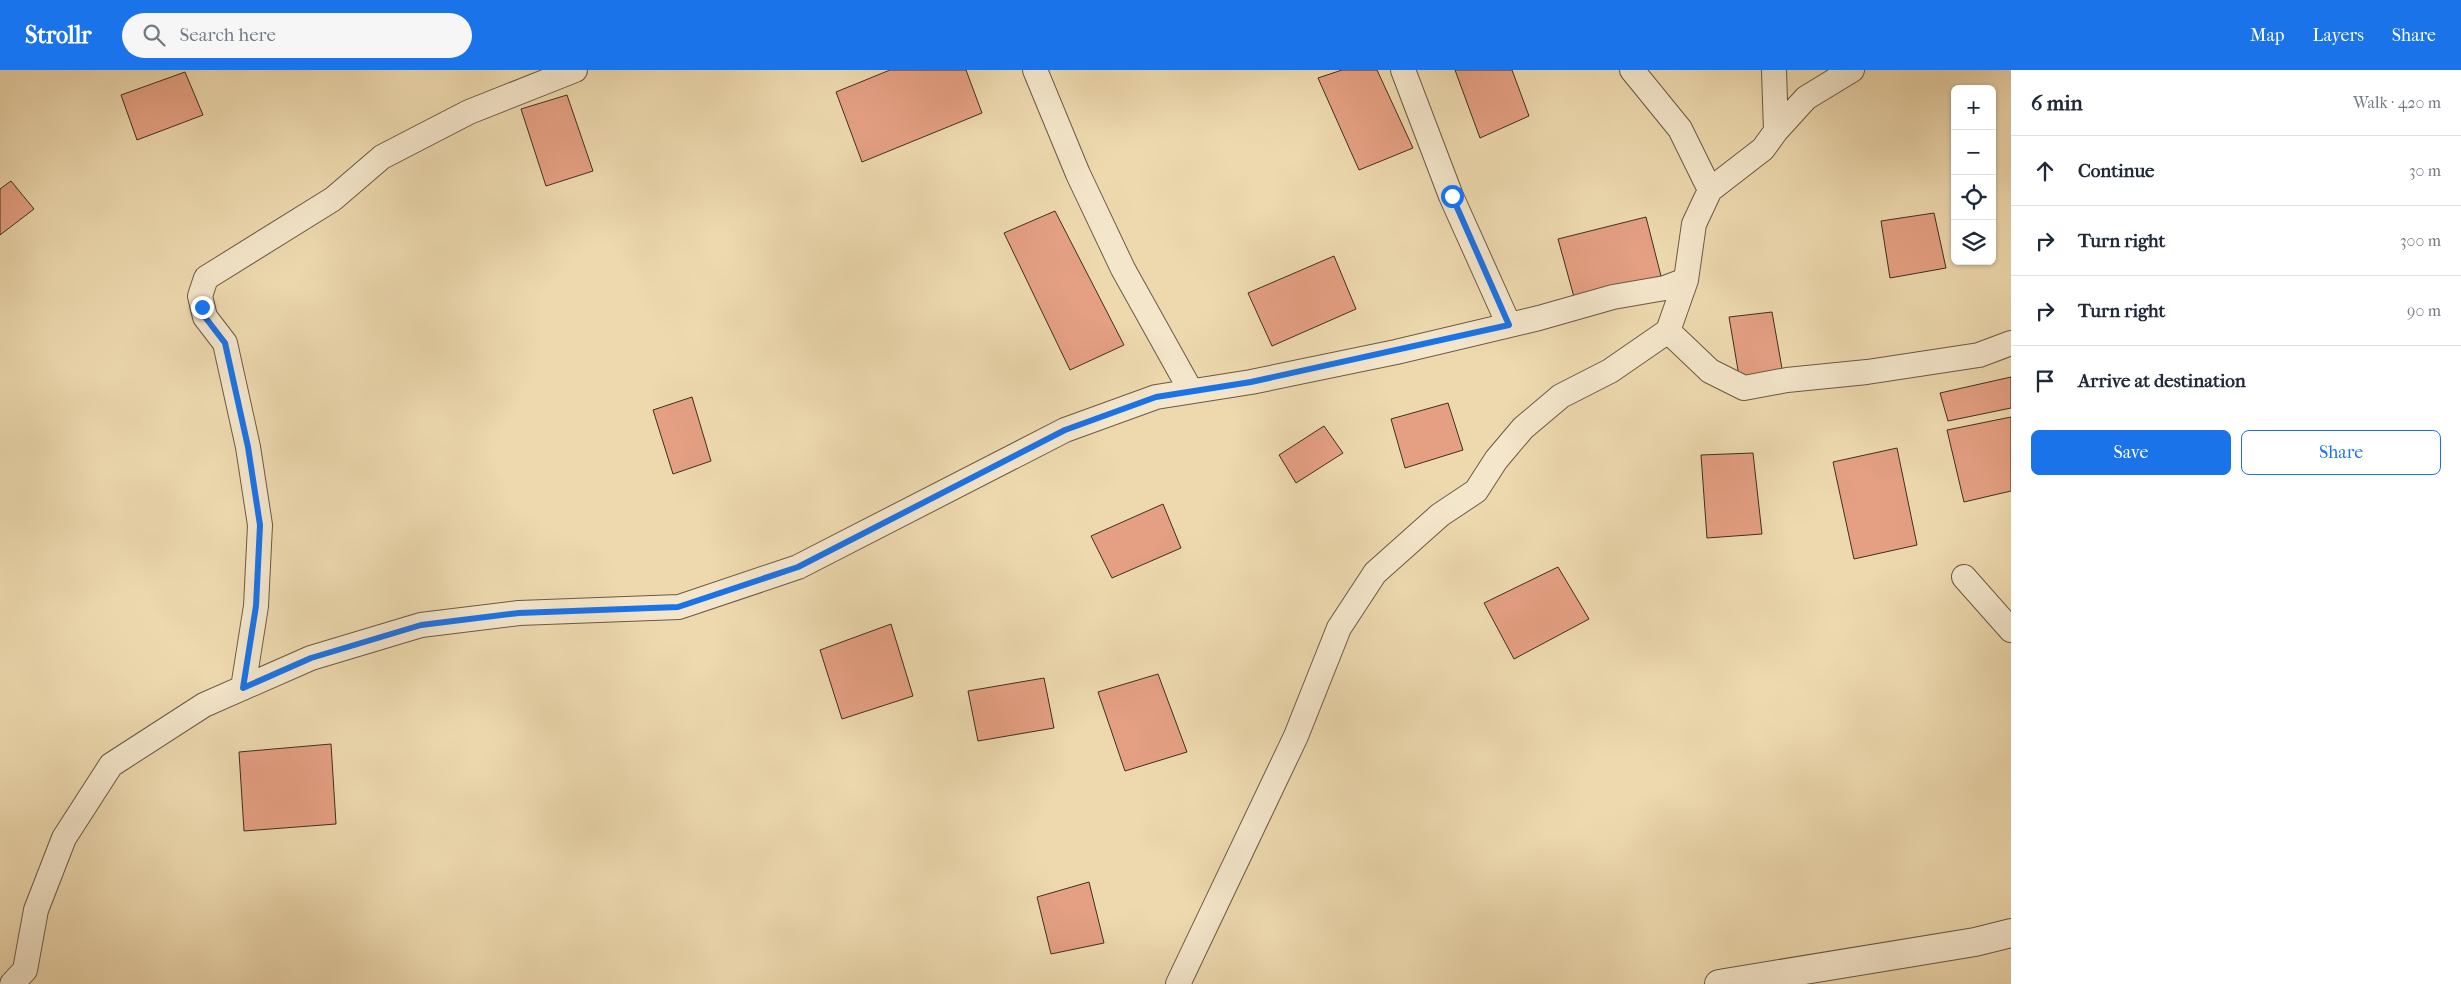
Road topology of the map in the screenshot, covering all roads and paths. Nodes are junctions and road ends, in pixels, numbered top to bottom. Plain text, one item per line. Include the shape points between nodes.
1 (575, 70) edge
2 (1035, 70) edge
3 (1403, 70) edge
4 (1632, 70) edge
5 (1774, 70) edge
6 (1852, 70) edge
7 (1776, 131) junction
8 (1710, 190) junction
9 (1686, 280) junction
10 (1509, 325) junction
11 (1668, 331) junction
12 (2011, 343) edge
13 (1192, 391) junction
14 (1964, 577) dead end
15 (2011, 630) edge
16 (243, 688) junction
17 (2011, 933) edge
18 (12, 984) edge
19 (1178, 984) edge
20 (1719, 984) edge

1 - 16 street via 470,112 382,157 333,199 206,278 200,296 205,317 225,343 248,447 260,525 256,606
2 - 13 street via 1078,174 1123,269
3 - 10 street via 1452,196
4 - 8 street via 1680,129
5 - 7 street
6 - 7 street via 1806,98
7 - 8 street via 1763,149
8 - 9 street via 1694,224
9 - 10 street
9 - 11 street
10 - 13 street via 1290,374
11 - 12 street via 1710,371 1744,388 1979,355
11 - 19 street via 1610,371 1561,396 1523,428 1496,460 1476,491 1440,515 1375,572 1339,628 1296,736
13 - 16 street via 1156,397 1065,430 798,567 678,607 519,613 421,625 311,658
14 - 15 street
16 - 18 street via 204,705 111,766 64,838 36,910 25,970
17 - 20 street via 1975,942

